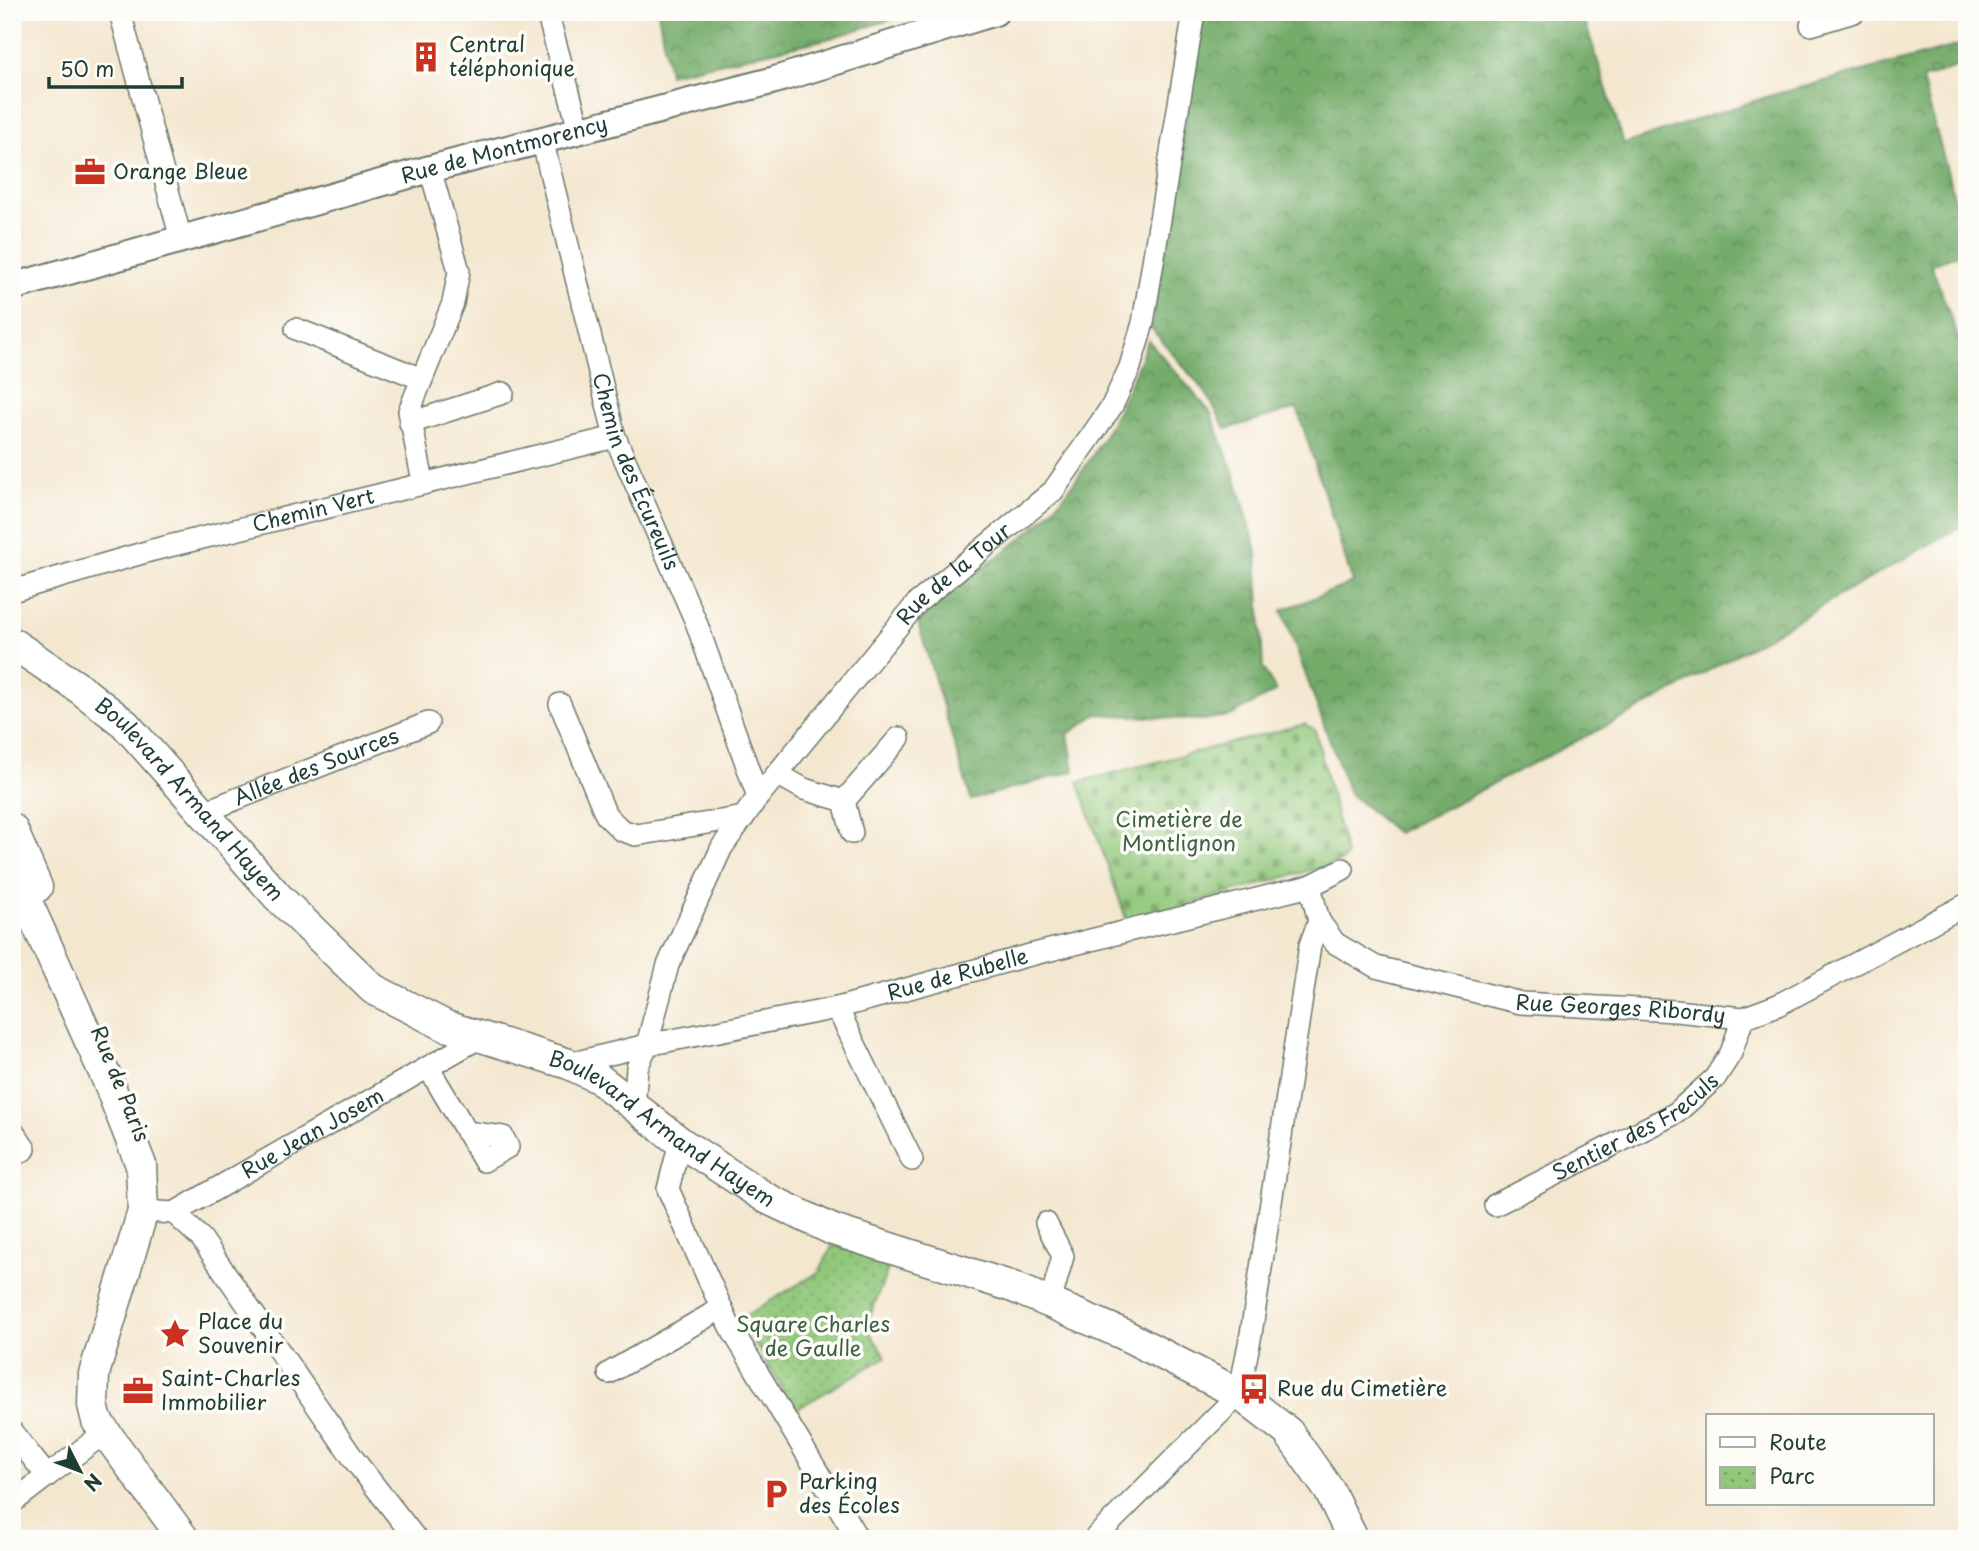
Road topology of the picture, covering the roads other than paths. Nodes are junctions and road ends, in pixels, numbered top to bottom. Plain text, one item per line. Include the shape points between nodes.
1 (120, 12) edge
2 (547, 12) edge
3 (995, 12) edge
4 (1194, 12) edge
5 (1854, 12) edge
6 (1811, 25) dead end
7 (579, 129) junction
8 (542, 139) junction
9 (430, 169) junction
10 (181, 239) junction
11 (12, 287) edge
12 (296, 329) dead end
13 (422, 379) junction
14 (503, 393) dead end
15 (410, 423) junction
16 (615, 437) junction
17 (421, 472) dead end
18 (12, 591) edge
19 (12, 643) edge
20 (560, 704) dead end
21 (428, 723) dead end
22 (899, 738) dead end
23 (777, 774) junction
24 (758, 797) junction
25 (844, 801) junction
26 (204, 812) junction
27 (744, 817) junction
28 (12, 830) edge
29 (852, 833) dead end
30 (12, 869) edge
31 (1343, 869) dead end
32 (1310, 886) junction
33 (1967, 904) edge
34 (1319, 921) junction
35 (837, 1008) junction
36 (1743, 1018) junction
37 (479, 1038) junction
38 (647, 1045) junction
39 (569, 1063) junction
40 (428, 1067) junction
41 (634, 1108) junction
42 (12, 1130) edge
43 (466, 1132) dead end
44 (680, 1142) junction
45 (12, 1157) edge
46 (912, 1160) dead end
47 (1495, 1205) dead end
48 (156, 1212) junction
49 (1046, 1223) dead end
50 (1050, 1303) junction
51 (722, 1308) junction
52 (609, 1373) dead end
53 (1239, 1394) junction
54 (107, 1431) junction
55 (12, 1432) edge
56 (47, 1476) junction
57 (12, 1503) edge
58 (184, 1539) edge
59 (416, 1539) edge
60 (858, 1539) edge
61 (1094, 1539) edge
62 (1353, 1539) edge

1 - 10 street
2 - 7 street
3 - 7 street, Rue de Montmorency via 775,80
4 - 23 street, Rue de la Tour via 1143,323 1112,406 1053,491 917,603
5 - 6 street
7 - 8 street, Rue de Montmorency
8 - 9 street, Rue de Montmorency
8 - 16 street, Chemin des Écureuils
9 - 10 street, Rue de Montmorency
9 - 13 street via 459,271 453,303
10 - 11 street, Rue de Montmorency
12 - 13 street
13 - 15 street via 409,411
14 - 15 street
15 - 17 street
16 - 18 street, Chemin Vert via 153,550
16 - 24 street, Chemin des Écureuils via 696,622
19 - 26 main road, Boulevard Armand Hayem via 125,724
20 - 27 street via 606,815 621,830 636,835
21 - 26 street, Allée des Sources
22 - 25 street
23 - 24 street, Rue de la Tour
23 - 25 street via 804,789
24 - 27 street, Rue de la Tour
25 - 29 street
26 - 37 main road, Boulevard Armand Hayem via 278,897 373,989
27 - 38 street, Rue de la Tour via 722,847 668,965
28 - 48 main road, Rue de Paris via 146,1139
30 - 48 main road, Rue de Paris via 132,1143
31 - 32 street, Rue de Rubelle
32 - 34 street
32 - 35 street, Rue de Rubelle
33 - 36 street, Rue Georges Ribordy via 1778,1005
34 - 36 street, Rue Georges Ribordy via 1335,943 1376,967 1521,1003
34 - 53 street via 1310,945
35 - 38 street, Rue de Rubelle
35 - 46 street
36 - 47 street, Sentier des Freculs via 1731,1053 1715,1078 1676,1113
37 - 39 main road, Boulevard Armand Hayem
37 - 40 street, Rue Jean Josem
38 - 39 street, Rue de Rubelle
38 - 41 street, Rue de la Tour via 637,1068
39 - 41 main road, Boulevard Armand Hayem via 598,1078
40 - 43 street
40 - 48 street, Rue Jean Josem
41 - 44 main road, Boulevard Armand Hayem
42 - 45 street via 25,1149
44 - 50 main road, Boulevard Armand Hayem via 766,1198 833,1230
44 - 51 street via 668,1189
48 - 54 main road, Rue de Paris via 94,1374 93,1405 97,1421
48 - 59 street via 201,1238 355,1461
49 - 50 street via 1063,1256
50 - 53 main road, Boulevard Armand Hayem via 1123,1334
51 - 52 street
51 - 60 street
53 - 61 street
53 - 62 main road, Boulevard Armand Hayem via 1288,1432 1329,1490
54 - 56 street
54 - 58 main road, Rue de Paris
55 - 56 street
56 - 57 street

